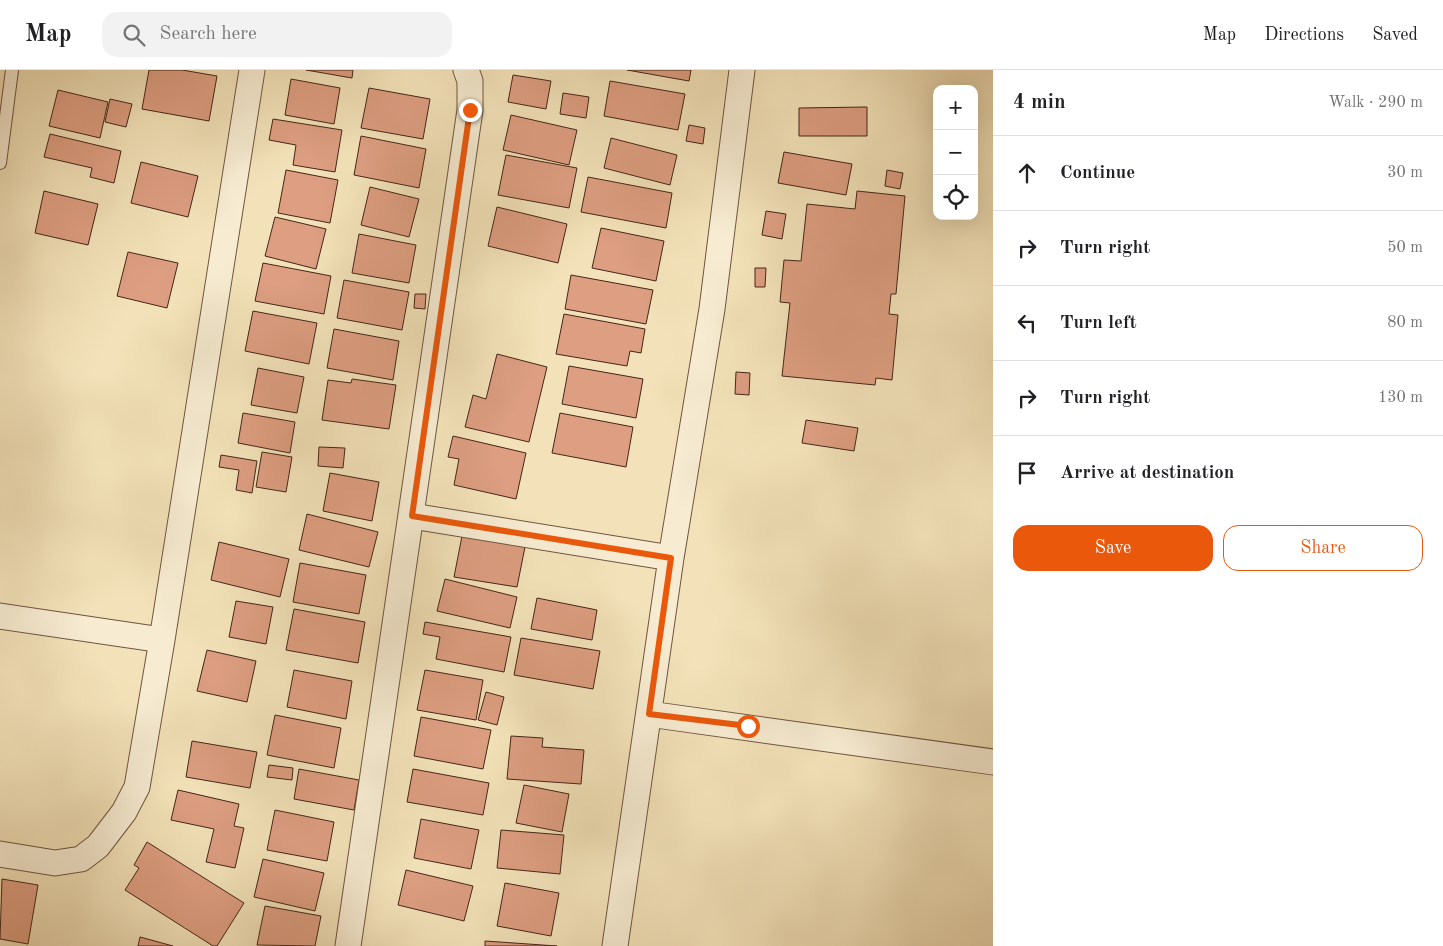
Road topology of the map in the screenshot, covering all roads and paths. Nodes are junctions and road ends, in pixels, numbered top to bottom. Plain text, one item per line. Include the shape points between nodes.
1 (12, 70) edge
2 (252, 70) edge
3 (466, 70) edge
4 (742, 70) edge
5 (0, 163) edge
6 (412, 516) junction
7 (671, 558) junction
8 (0, 616) edge
9 (162, 640) junction
10 (649, 714) junction
11 (993, 762) edge
12 (0, 854) edge
13 (348, 946) edge
14 (616, 946) edge

1 - 5 lane
2 - 9 street
3 - 6 street via 470,80 470,110
4 - 7 street via 712,309
6 - 7 street
6 - 13 street
7 - 10 street
8 - 9 street
9 - 12 street via 137,787 124,812 98,846 81,859 55,863
10 - 11 street
10 - 14 street

